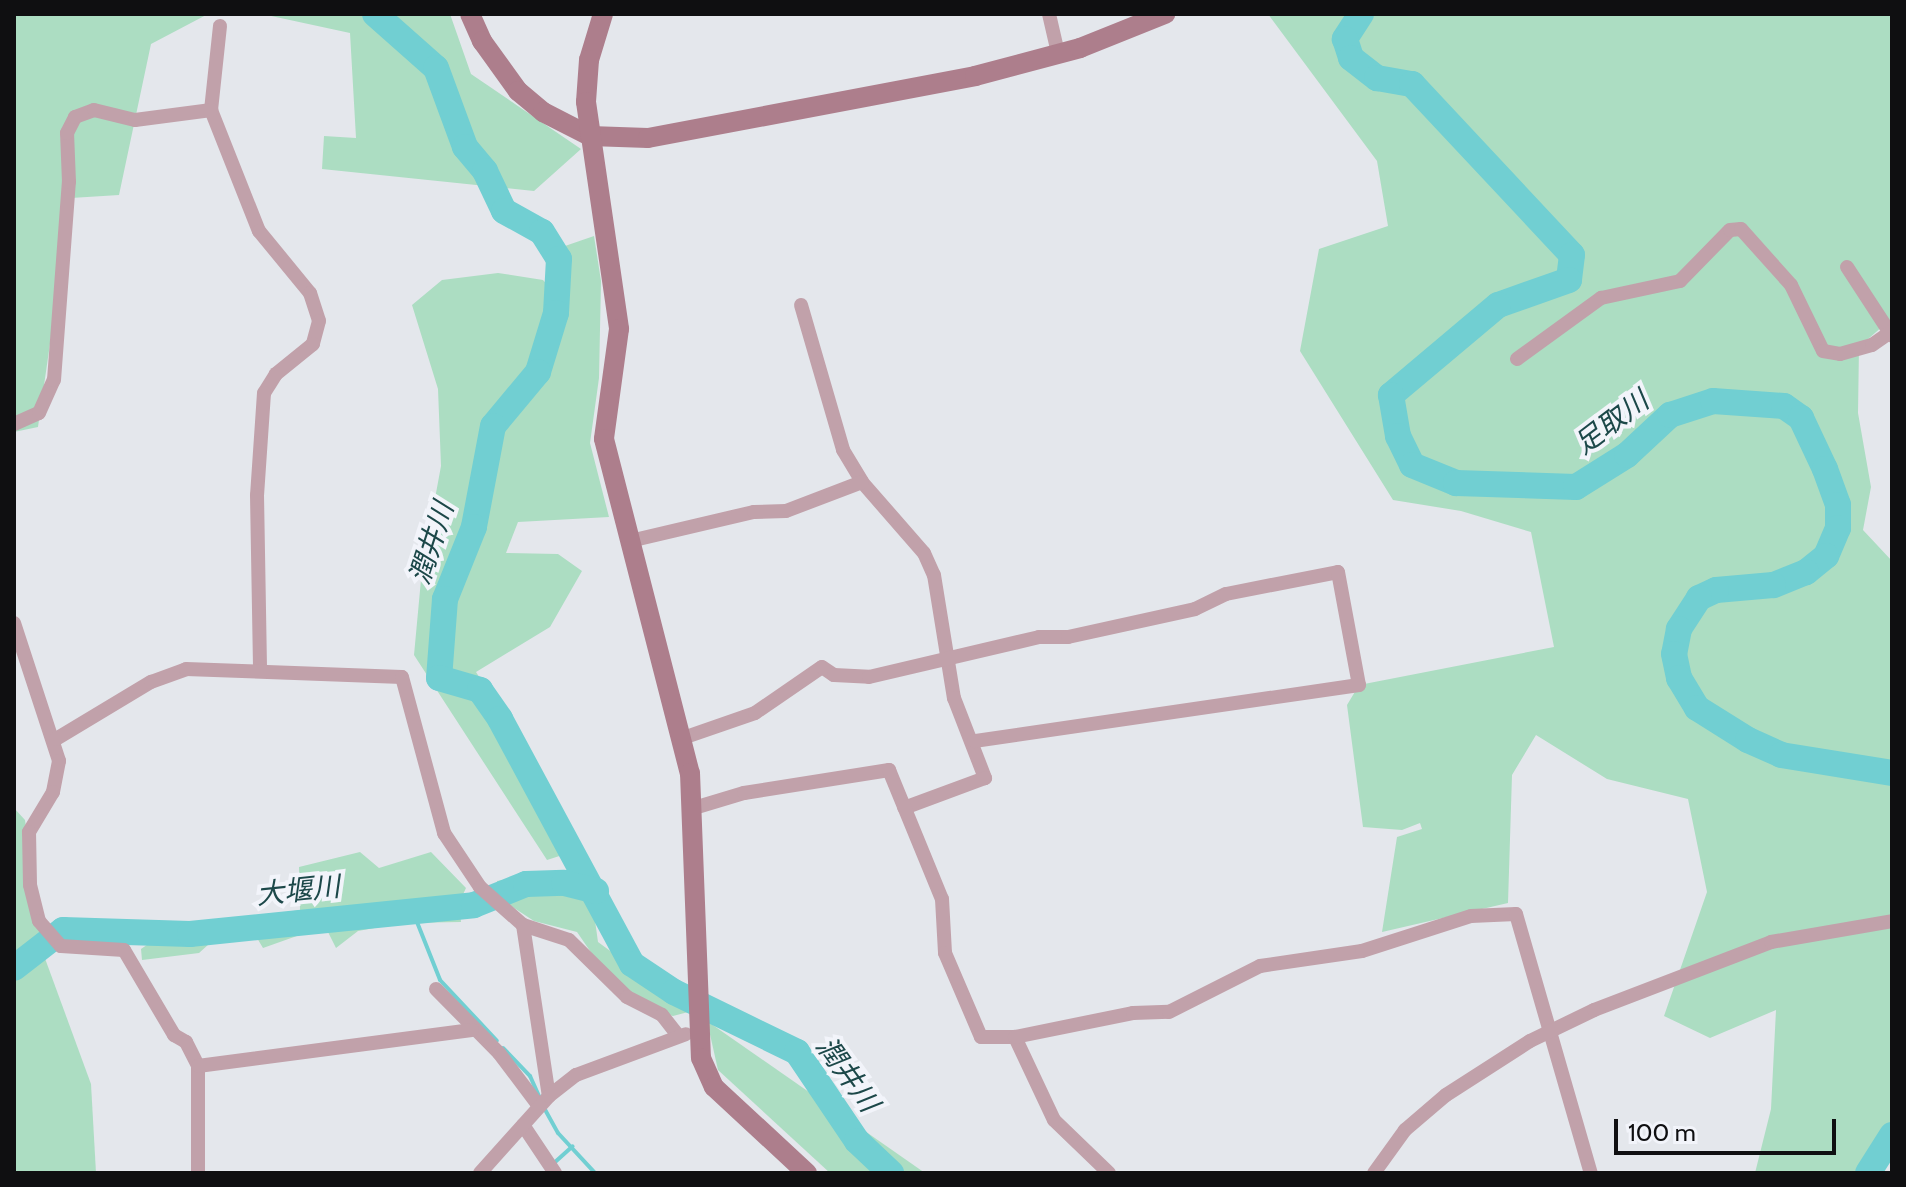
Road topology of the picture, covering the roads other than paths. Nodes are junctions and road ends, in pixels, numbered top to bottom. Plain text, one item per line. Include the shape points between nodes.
1 (470, 14) edge
2 (603, 14) edge
3 (1049, 14) edge
4 (1165, 14) edge
5 (220, 26) dead end
6 (1058, 53) junction
7 (211, 110) junction
8 (590, 136) junction
9 (1847, 267) dead end
10 (801, 305) dead end
11 (1891, 334) edge
12 (1517, 359) dead end
13 (14, 424) edge
14 (862, 482) junction
15 (630, 541) junction
16 (14, 623) edge
17 (945, 657) junction
18 (260, 669) junction
19 (683, 738) junction
20 (56, 739) junction
21 (974, 741) junction
22 (694, 808) junction
23 (904, 808) junction
24 (1892, 921) edge
25 (523, 925) junction
26 (436, 989) dead end
27 (698, 1028) junction
28 (472, 1030) junction
29 (1553, 1031) junction
30 (677, 1034) junction
31 (1015, 1037) junction
32 (198, 1066) junction
33 (544, 1101) junction
34 (523, 1125) junction
35 (555, 1172) edge
36 (198, 1173) edge
37 (480, 1173) edge
38 (807, 1173) edge
39 (1109, 1173) edge
40 (1374, 1173) edge
41 (1591, 1173) edge

1 - 8 street via 482,41 518,91 543,112
2 - 8 street via 589,60
3 - 6 street
4 - 6 street
5 - 7 street
6 - 8 street via 975,76 648,138
7 - 13 street via 135,120 94,110 75,117 67,133 69,182 54,380 39,413
7 - 18 street via 259,231 310,293 319,321 313,344 276,374 264,393 257,495
8 - 15 street via 619,329 604,439
9 - 11 street
10 - 14 street via 843,450
11 - 12 street via 1840,354 1823,351 1791,285 1741,229 1730,230 1680,281 1601,298
14 - 15 street via 786,511 754,512
14 - 17 street via 924,553 934,575
15 - 19 street
16 - 20 street
17 - 19 street via 869,677 834,675 822,667 755,713
17 - 21 street via 954,698
17 - 21 street via 1096,631 1195,609 1226,594 1338,572 1359,685
18 - 20 street via 186,669 151,682
18 - 25 street via 402,677 444,833 480,887
19 - 22 street
20 - 32 street via 56,783 29,832 30,885 44,926 61,946 124,950 145,991 158,1002
21 - 23 street via 985,778
22 - 23 street via 744,793 889,770
22 - 27 street
23 - 31 street via 942,899 945,953 981,1037
24 - 29 street via 1771,942 1711,962
25 - 30 street via 569,940 627,997 662,1015
25 - 33 street
26 - 28 street
27 - 30 street
27 - 38 street via 706,1076 714,1087
28 - 32 street
28 - 33 street
29 - 31 street via 1516,914 1471,916 1362,951 1260,966 1169,1012 1133,1013
29 - 40 street via 1446,1095 1405,1130
29 - 41 street
30 - 33 street via 576,1075
31 - 39 street via 1054,1120
32 - 36 street
33 - 34 street
34 - 35 street
34 - 37 street

